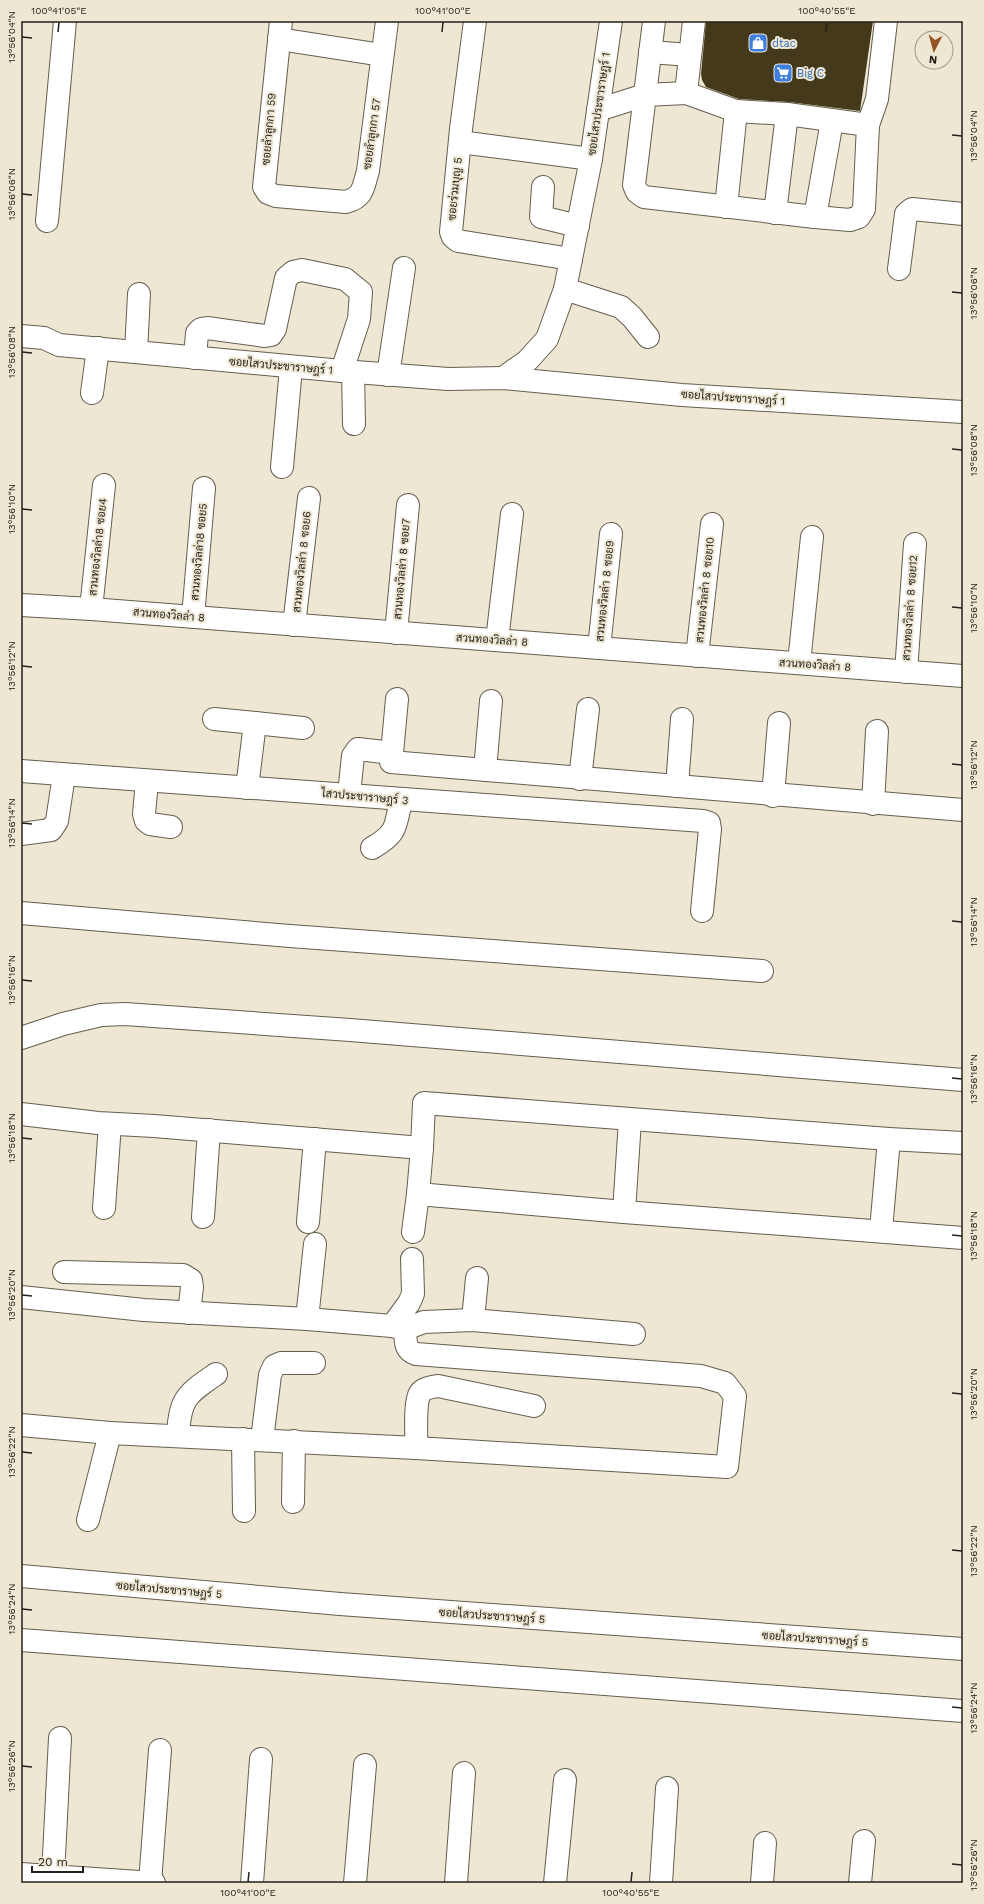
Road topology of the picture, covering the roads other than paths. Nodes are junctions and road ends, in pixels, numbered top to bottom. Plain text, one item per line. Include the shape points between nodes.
1 (65, 21) edge
2 (387, 21) edge
3 (475, 21) edge
4 (611, 21) edge
5 (654, 21) edge
6 (694, 21) edge
7 (886, 21) edge
8 (280, 30) edge
9 (650, 52) junction
10 (382, 55) junction
11 (690, 55) junction
12 (686, 93) junction
13 (645, 95) junction
14 (598, 110) junction
15 (736, 111) junction
16 (787, 114) junction
17 (832, 121) junction
18 (868, 125) junction
19 (460, 142) junction
20 (591, 158) junction
21 (544, 188) dead end
22 (311, 199) joint
23 (726, 207) junction
24 (776, 213) junction
25 (963, 214) edge
26 (814, 217) junction
27 (47, 221) dead end
28 (578, 226) junction
29 (571, 259) junction
30 (404, 268) dead end
31 (899, 269) dead end
32 (565, 289) junction
33 (139, 294) dead end
34 (21, 336) edge
35 (648, 337) dead end
36 (59, 345) junction
37 (98, 348) junction
38 (21, 350) edge
39 (136, 352) junction
40 (195, 358) junction
41 (291, 368) junction
42 (347, 372) junction
43 (388, 375) junction
44 (503, 378) junction
45 (92, 393) dead end
46 (963, 412) edge
47 (354, 424) dead end
48 (282, 467) dead end
49 (104, 485) dead end
50 (204, 488) dead end
51 (309, 498) dead end
52 (408, 505) dead end
53 (512, 514) dead end
54 (712, 524) dead end
55 (611, 534) dead end
56 (812, 537) dead end
57 (915, 544) dead end
58 (21, 605) edge
59 (91, 609) junction
60 (194, 617) junction
61 (294, 625) junction
62 (396, 633) junction
63 (497, 640) junction
64 (599, 648) junction
65 (697, 656) junction
66 (799, 664) junction
67 (906, 672) junction
68 (963, 676) edge
69 (396, 699) dead end
70 (491, 701) dead end
71 (588, 708) dead end
72 (214, 719) dead end
73 (682, 719) dead end
74 (255, 723) junction
75 (778, 723) dead end
76 (303, 728) dead end
77 (877, 731) dead end
78 (392, 753) junction
79 (485, 770) junction
80 (21, 771) edge
81 (64, 775) junction
82 (580, 779) junction
83 (147, 780) junction
84 (677, 786) junction
85 (247, 788) junction
86 (349, 794) junction
87 (773, 796) junction
88 (401, 800) junction
89 (873, 804) junction
90 (963, 810) edge
91 (171, 827) dead end
92 (21, 834) edge
93 (372, 848) dead end
94 (702, 911) dead end
95 (21, 913) edge
96 (762, 971) dead end
97 (21, 1038) edge
98 (963, 1080) edge
99 (21, 1114) edge
100 (630, 1120) junction
101 (110, 1124) junction
102 (209, 1130) junction
103 (316, 1139) junction
104 (889, 1139) junction
105 (963, 1143) edge
106 (422, 1148) junction
107 (418, 1194) junction
108 (104, 1208) dead end
109 (624, 1212) junction
110 (203, 1217) dead end
111 (308, 1222) dead end
112 (881, 1230) junction
113 (413, 1232) dead end
114 (963, 1238) edge
115 (315, 1244) dead end
116 (412, 1259) dead end
117 (64, 1272) dead end
118 (477, 1278) dead end
119 (21, 1298) edge
120 (189, 1313) junction
121 (307, 1319) junction
122 (473, 1320) junction
123 (399, 1328) junction
124 (634, 1334) dead end
125 (314, 1363) dead end
126 (216, 1374) dead end
127 (534, 1406) dead end
128 (21, 1425) edge
129 (110, 1433) junction
130 (178, 1435) junction
131 (252, 1439) junction
132 (294, 1441) junction
133 (416, 1448) junction
134 (293, 1502) dead end
135 (244, 1511) dead end
136 (88, 1520) dead end
137 (21, 1576) edge
138 (21, 1640) edge
139 (963, 1649) edge
140 (963, 1711) edge
141 (60, 1738) dead end
142 (160, 1750) dead end
143 (261, 1759) dead end
144 (365, 1765) dead end
145 (464, 1773) dead end
146 (565, 1780) dead end
147 (667, 1788) dead end
148 (864, 1841) dead end
149 (766, 1843) dead end
150 (21, 1874) edge
151 (53, 1876) junction
152 (150, 1883) edge
153 (154, 1883) edge
154 (252, 1883) edge
155 (355, 1883) edge
156 (456, 1883) edge
157 (555, 1883) edge
158 (661, 1883) edge
159 (762, 1883) edge
160 (860, 1883) edge

1 - 27 street
2 - 10 street, ซอยลำลูกกา 57
3 - 19 street, ซอยร่วมบุญ 5
4 - 14 street, ซอยไสวประชาราษฎร์ 1
5 - 9 street
6 - 11 street
7 - 18 street via 878,99
8 - 10 street
8 - 22 street, ซอยลำลูกกา 59 via 264,187 276,196
9 - 11 street
9 - 13 street
10 - 22 street, ซอยลำลูกกา 57 via 368,171 361,194 346,202
11 - 12 street
12 - 13 street
12 - 15 street
13 - 14 street
13 - 23 street via 634,185 637,192 644,197
14 - 20 street, ซอยไสวประชาราษฎร์ 1
15 - 16 street
15 - 23 street
16 - 17 street
16 - 24 street
17 - 18 street
17 - 26 street
18 - 26 street via 864,209 859,217 850,220
19 - 20 street
19 - 29 street, ซอยร่วมบุญ 5 via 451,232 453,237 458,241
20 - 28 street, ซอยไสวประชาราษฎร์ 1
21 - 28 street via 541,217
23 - 24 street
24 - 26 street
25 - 31 street via 912,209 909,211 906,214
28 - 29 street, ซอยไสวประชาราษฎร์ 1
29 - 32 street, ซอยไสวประชาราษฎร์ 1
30 - 43 street
32 - 35 street via 621,307
32 - 44 street, ซอยไสวประชาราษฎร์ 1 via 547,339 527,361
33 - 39 street
34 - 36 street via 44,338
36 - 37 street, ซอยไสวประชาราษฎร์ 1
36 - 38 street via 44,351
37 - 39 street, ซอยไสวประชาราษฎร์ 1
37 - 45 street
39 - 40 street, ซอยไสวประชาราษฎร์ 1
40 - 41 street, ซอยไสวประชาราษฎร์ 1
40 - 42 street via 197,333 201,329 271,335 275,329 286,278 293,272 302,270 345,279 361,292 359,319
41 - 42 street, ซอยไสวประชาราษฎร์ 1
41 - 48 street
42 - 43 street, ซอยไสวประชาราษฎร์ 1
42 - 47 street
43 - 44 street, ซอยไสวประชาราษฎร์ 1 via 448,379
44 - 46 street, ซอยไสวประชาราษฎร์ 1 via 682,395
49 - 59 street, สวนทองวิลล่า8 ซอย4
50 - 60 street, สวนทองวิลล่า8 ซอย5
51 - 61 street, สวนทองวิลล่า 8 ซอย6
52 - 62 street, สวนทองวิลล่า 8 ซอย7
53 - 63 street
54 - 65 street, สวนทองวิลล่า 8 ซอย10
55 - 64 street, สวนทองวิลล่า 8 ซอย9
56 - 66 street
57 - 67 street, สวนทองวิลล่า 8 ซอย12
58 - 59 street, สวนทองวิลล่า 8
59 - 60 street, สวนทองวิลล่า 8
60 - 61 street, สวนทองวิลล่า 8
61 - 62 street, สวนทองวิลล่า 8
62 - 63 street, สวนทองวิลล่า 8
63 - 64 street, สวนทองวิลล่า 8
64 - 65 street, สวนทองวิลล่า 8
65 - 66 street, สวนทองวิลล่า 8
66 - 67 street, สวนทองวิลล่า 8
67 - 68 street, สวนทองวิลล่า 8
69 - 78 street
70 - 79 street
71 - 82 street
72 - 74 street
73 - 84 street
74 - 76 street
74 - 85 street
75 - 87 street
77 - 89 street
78 - 79 street via 391,762
78 - 86 street via 358,749 353,756
79 - 82 street
80 - 81 street, ไสวประชาราษฎร์ 3
81 - 83 street, ไสวประชาราษฎร์ 3
81 - 92 street via 57,821 51,830
82 - 84 street
83 - 85 street, ไสวประชาราษฎร์ 3
83 - 91 street via 144,814 146,821
84 - 87 street
85 - 86 street, ไสวประชาราษฎร์ 3
86 - 88 street, ไสวประชาราษฎร์ 3
87 - 89 street
88 - 93 street via 392,833
88 - 94 street, ไสวประชาราษฎร์ 3 via 709,823
89 - 90 street
95 - 96 street
97 - 98 street via 101,1015 125,1014
99 - 101 street
100 - 104 street
100 - 106 street via 424,1103
100 - 109 street
101 - 102 street
101 - 108 street
102 - 103 street
102 - 110 street
103 - 106 street
103 - 111 street
104 - 105 street
104 - 112 street
106 - 107 street
107 - 109 street
107 - 113 street
109 - 112 street
112 - 114 street
115 - 121 street
116 - 123 street via 412,1294
117 - 120 street via 184,1275 191,1280 192,1287
118 - 122 street
119 - 120 street
120 - 121 street
121 - 123 street
122 - 123 street via 424,1322
122 - 124 street
123 - 133 street via 406,1348 416,1354 701,1376 726,1383 735,1396 726,1467
125 - 131 street via 281,1363 274,1366
126 - 130 street via 191,1391 183,1402 178,1420
127 - 133 street via 438,1386 429,1387 421,1392 417,1402
128 - 129 street
129 - 130 street
129 - 136 street
130 - 131 street
131 - 132 street
131 - 135 street
132 - 133 street
132 - 134 street
137 - 139 street, ซอยไสวประชาราษฎร์ 5 via 510,1617
138 - 140 street
141 - 151 street
142 - 152 street
143 - 154 street
144 - 155 street
145 - 156 street
146 - 157 street
147 - 158 street
148 - 160 street
149 - 159 street
150 - 151 street
151 - 152 street
152 - 153 street

